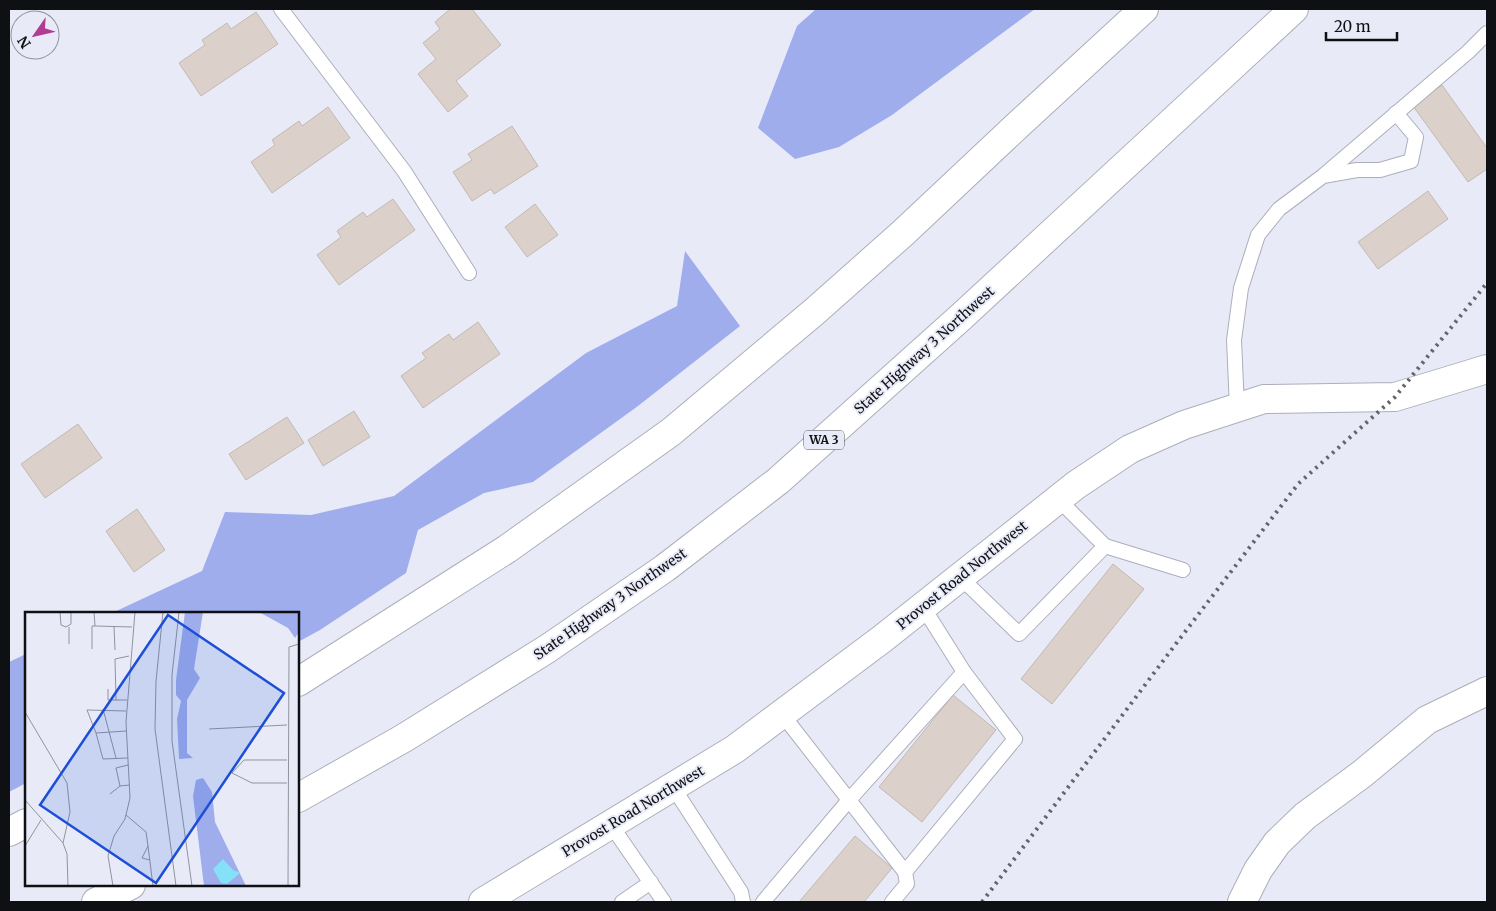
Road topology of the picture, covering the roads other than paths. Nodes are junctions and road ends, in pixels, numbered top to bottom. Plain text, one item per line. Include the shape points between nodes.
1 (281, 9) edge
2 (1144, 9) edge
3 (1294, 9) edge
4 (1487, 34) edge
5 (1396, 113) junction
6 (1323, 176) junction
7 (469, 273) dead end
8 (1487, 369) edge
9 (1237, 408) junction
10 (1058, 498) junction
11 (1105, 546) junction
12 (1183, 570) dead end
13 (960, 577) junction
14 (923, 607) junction
15 (964, 672) junction
16 (299, 681) edge
17 (1487, 691) edge
18 (782, 714) junction
19 (673, 787) junction
20 (299, 797) edge
21 (849, 800) junction
22 (25, 824) edge
23 (611, 825) junction
24 (9, 832) edge
25 (905, 872) junction
26 (651, 882) junction
27 (129, 886) edge
28 (96, 902) edge
29 (483, 902) edge
30 (622, 902) edge
31 (664, 902) edge
32 (743, 902) edge
33 (763, 902) edge
34 (892, 902) edge
35 (1242, 902) edge

1 - 7 lane via 404,171
2 - 16 main road via 903,233 671,432 507,549
3 - 20 main road, State Highway 3 Northwest / WA 3 via 961,317 778,481 665,568 547,648 404,738
4 - 5 lane
5 - 6 lane
5 - 6 lane via 1416,136 1411,161 1380,170
6 - 9 lane via 1279,209 1258,236 1241,288 1234,340
8 - 9 main road, Provost Road Northwest via 1395,397 1264,399
9 - 10 main road, Provost Road Northwest via 1184,425 1130,449
10 - 11 lane
10 - 13 main road, Provost Road Northwest
11 - 12 lane
11 - 13 lane via 1019,634
13 - 14 main road, Provost Road Northwest
14 - 15 lane
14 - 18 main road, Provost Road Northwest
15 - 21 lane
15 - 25 lane via 1015,739
17 - 35 main road via 1427,720 1305,816 1277,843 1258,870
18 - 19 main road, Provost Road Northwest via 735,750
18 - 21 lane
19 - 23 main road, Provost Road Northwest
19 - 32 lane via 741,892
21 - 25 lane
21 - 33 lane
22 - 24 main road
23 - 26 lane
23 - 29 main road, Provost Road Northwest
25 - 34 lane via 907,884
26 - 30 lane
26 - 31 lane
27 - 28 main road

